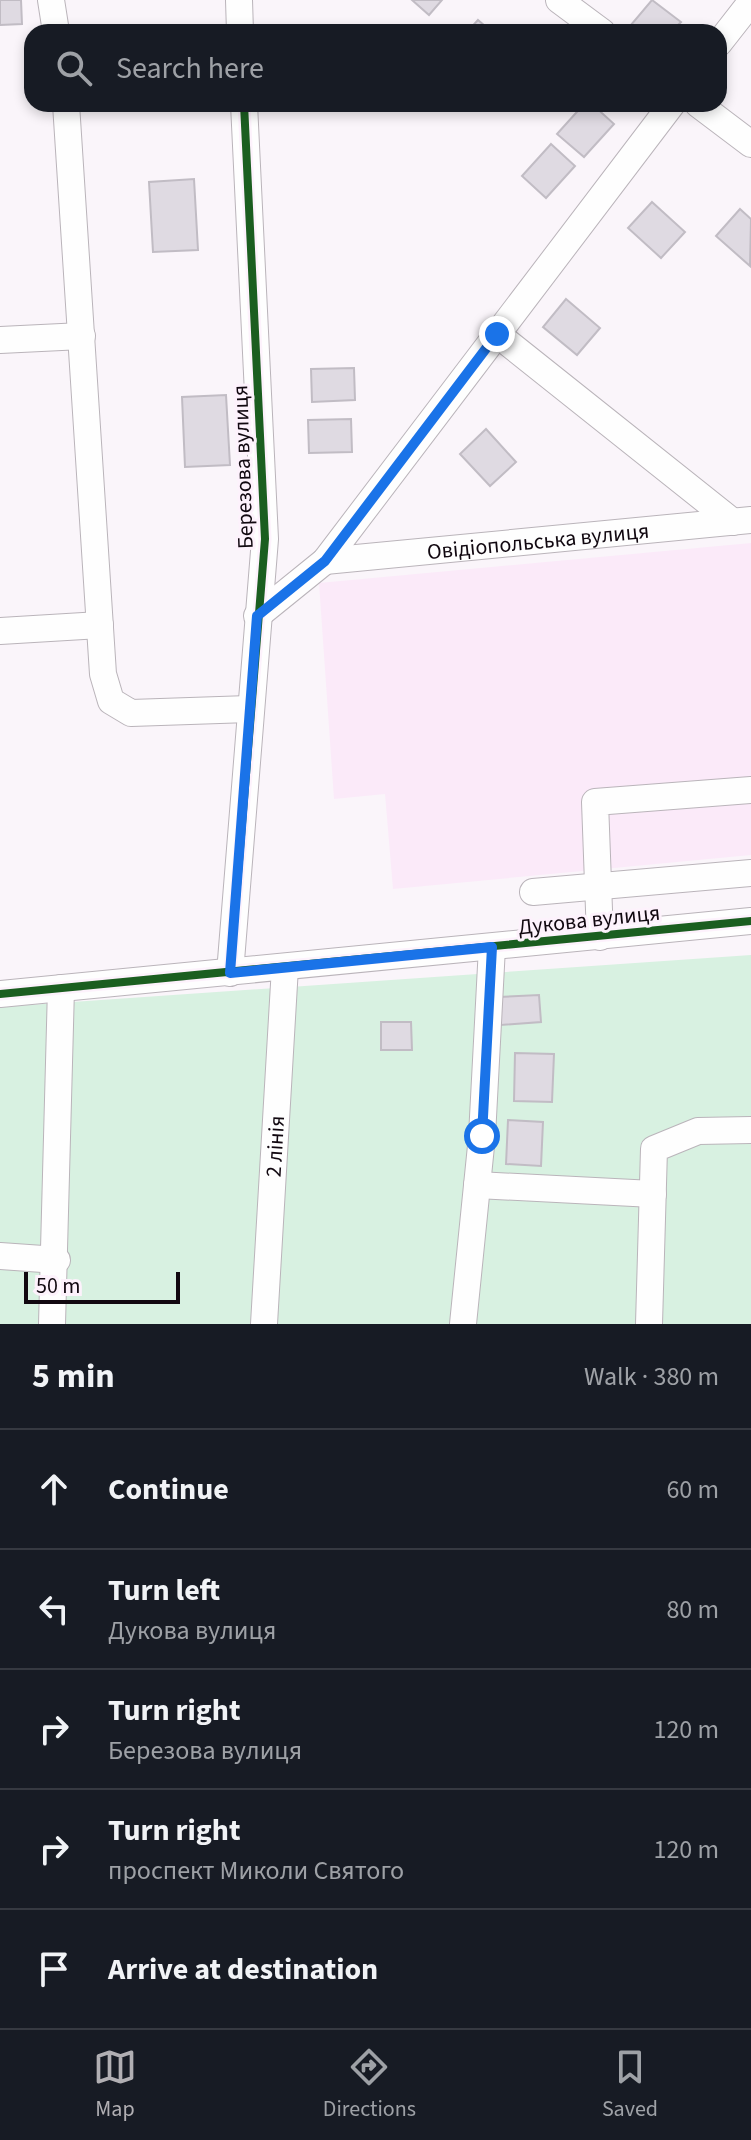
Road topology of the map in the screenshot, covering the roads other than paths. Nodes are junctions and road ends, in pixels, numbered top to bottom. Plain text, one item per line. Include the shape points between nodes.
1 (51, 0) edge
2 (239, 0) edge
3 (559, 0) edge
4 (751, 2) edge
5 (55, 24) edge
6 (240, 24) edge
7 (591, 24) edge
8 (727, 33) edge
9 (67, 112) edge
10 (244, 112) edge
11 (666, 112) edge
12 (709, 112) edge
13 (751, 144) edge
14 (497, 334) junction
15 (82, 336) junction
16 (0, 340) edge
17 (742, 521) edge
18 (325, 561) junction
19 (257, 616) junction
20 (100, 625) junction
21 (0, 631) edge
22 (249, 709) junction
23 (751, 790) edge
24 (751, 873) edge
25 (598, 887) junction
26 (533, 892) dead end
27 (751, 921) edge
28 (600, 937) junction
29 (492, 947) junction
30 (285, 967) junction
31 (230, 973) junction
32 (61, 988) junction
33 (0, 994) edge
34 (751, 1130) edge
35 (477, 1185) junction
36 (653, 1194) junction
37 (0, 1256) edge
38 (57, 1260) junction
39 (52, 1324) edge
40 (264, 1324) edge
41 (463, 1324) edge
42 (649, 1324) edge

1 - 5 street
2 - 6 street
3 - 7 street
4 - 8 street
9 - 15 street
10 - 19 street, Березова вулиця via 265,539
11 - 14 street
12 - 13 street
14 - 17 street
14 - 18 street
15 - 16 street
15 - 20 street
17 - 18 street, Овідіопольська вулиця
18 - 19 street
19 - 22 street, Березова вулиця
20 - 21 street
20 - 22 street via 103,674 111,701 131,713
22 - 31 street, Березова вулиця
23 - 25 street via 595,802
24 - 25 street
25 - 26 street
25 - 28 street
27 - 28 street, Дукова вулиця
28 - 29 street, Дукова вулиця
29 - 30 street, Дукова вулиця
29 - 35 street
30 - 31 street, Дукова вулиця
30 - 40 street, 2 лінія
31 - 32 street, Дукова вулиця
32 - 33 street, Дукова вулиця
32 - 38 street
34 - 36 street via 698,1131 654,1149
35 - 36 street
35 - 41 street
36 - 42 street
37 - 38 street
38 - 39 street

